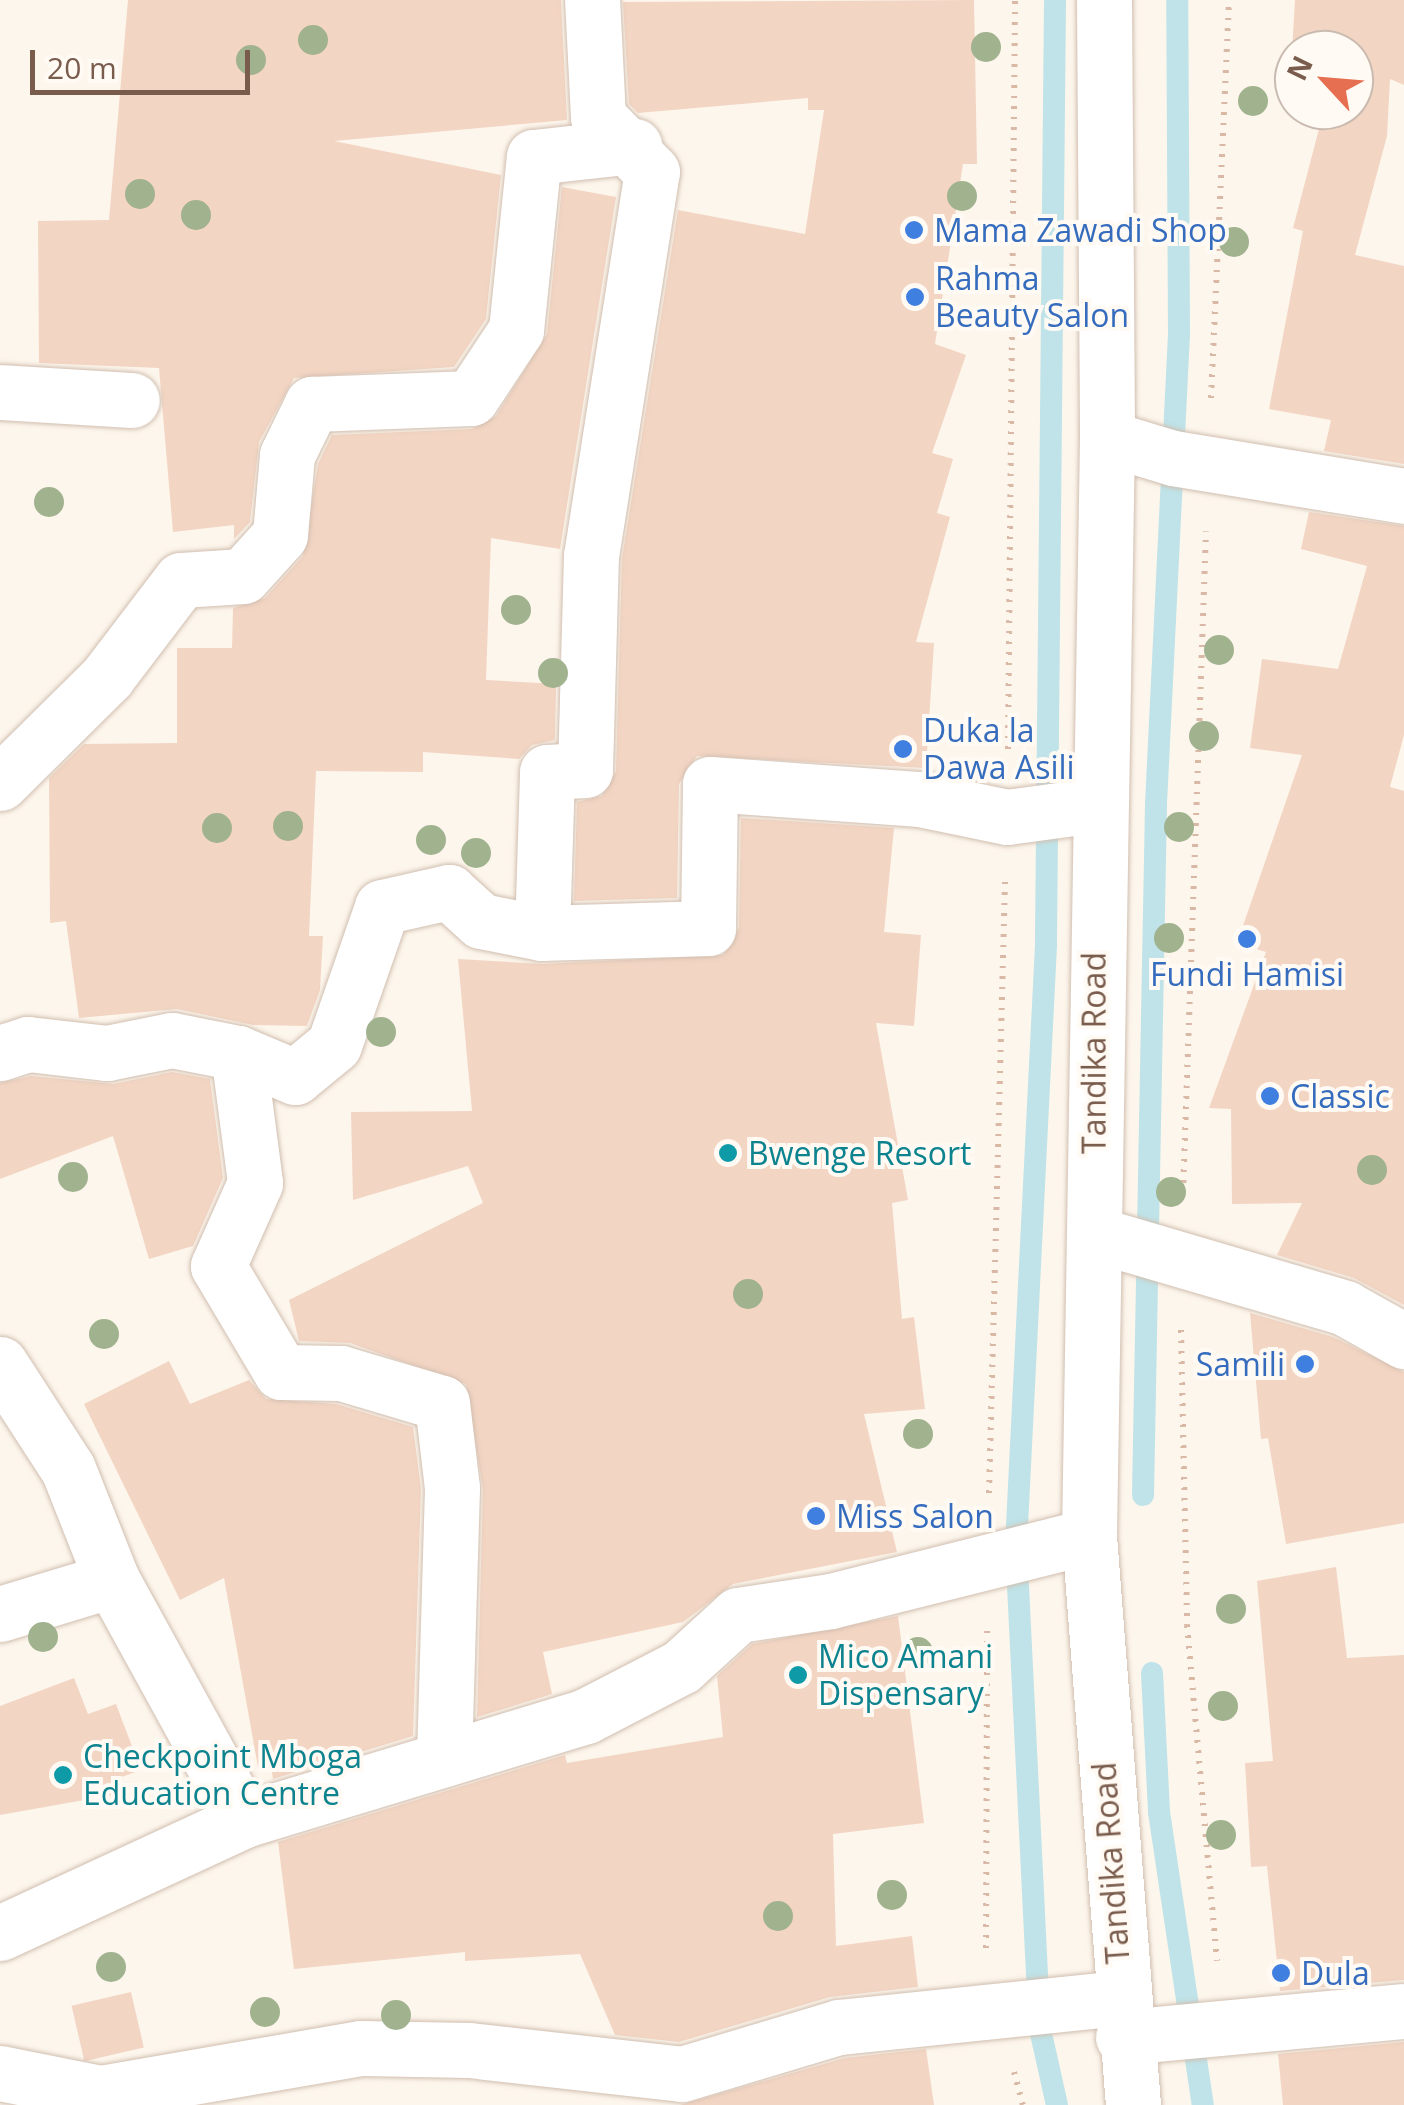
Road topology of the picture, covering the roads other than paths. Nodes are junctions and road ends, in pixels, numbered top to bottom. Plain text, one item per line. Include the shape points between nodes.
1 (592, 0) edge
2 (1104, 0) edge
3 (634, 146) junction
4 (0, 392) edge
5 (132, 400) dead end
6 (1107, 438) junction
7 (1404, 496) edge
8 (0, 783) edge
9 (1095, 805) junction
10 (542, 932) junction
11 (0, 1053) edge
12 (238, 1054) junction
13 (1094, 1234) junction
14 (1404, 1341) edge
15 (0, 1364) edge
16 (1089, 1536) junction
17 (112, 1580) junction
18 (0, 1614) edge
19 (444, 1759) junction
20 (244, 1820) junction
21 (0, 1933) edge
22 (1404, 2011) edge
23 (1122, 2018) junction
24 (0, 2073) edge
25 (1133, 2105) edge

1 - 3 street via 598,116
2 - 6 street, Tandika Road
3 - 8 street via 534,157 516,330 472,398 312,404 287,455 280,535 243,576 181,580 106,677
3 - 10 street via 652,172 591,556 585,770 547,772
4 - 5 street
6 - 7 street via 1208,464
6 - 9 street, Tandika Road
9 - 10 street via 1007,817 920,799 710,784 708,928
9 - 13 street, Tandika Road
10 - 12 street via 480,921 449,892 382,907 334,1045 295,1077
11 - 12 street via 28,1044 106,1052 172,1040
12 - 19 street via 255,1183 218,1266 281,1372 341,1373 442,1404 452,1488
13 - 14 street via 1344,1308
13 - 16 street, Tandika Road
15 - 17 street via 68,1469
16 - 19 street via 987,1566 738,1615 682,1667 586,1716
16 - 23 street, Tandika Road
17 - 18 street
17 - 20 street
19 - 20 street
20 - 21 street
22 - 23 street via 1303,2017 1224,2034
23 - 24 street via 998,2011 839,2027 682,2074 469,2050 361,2048 100,2093
23 - 25 street, Tandika Road

